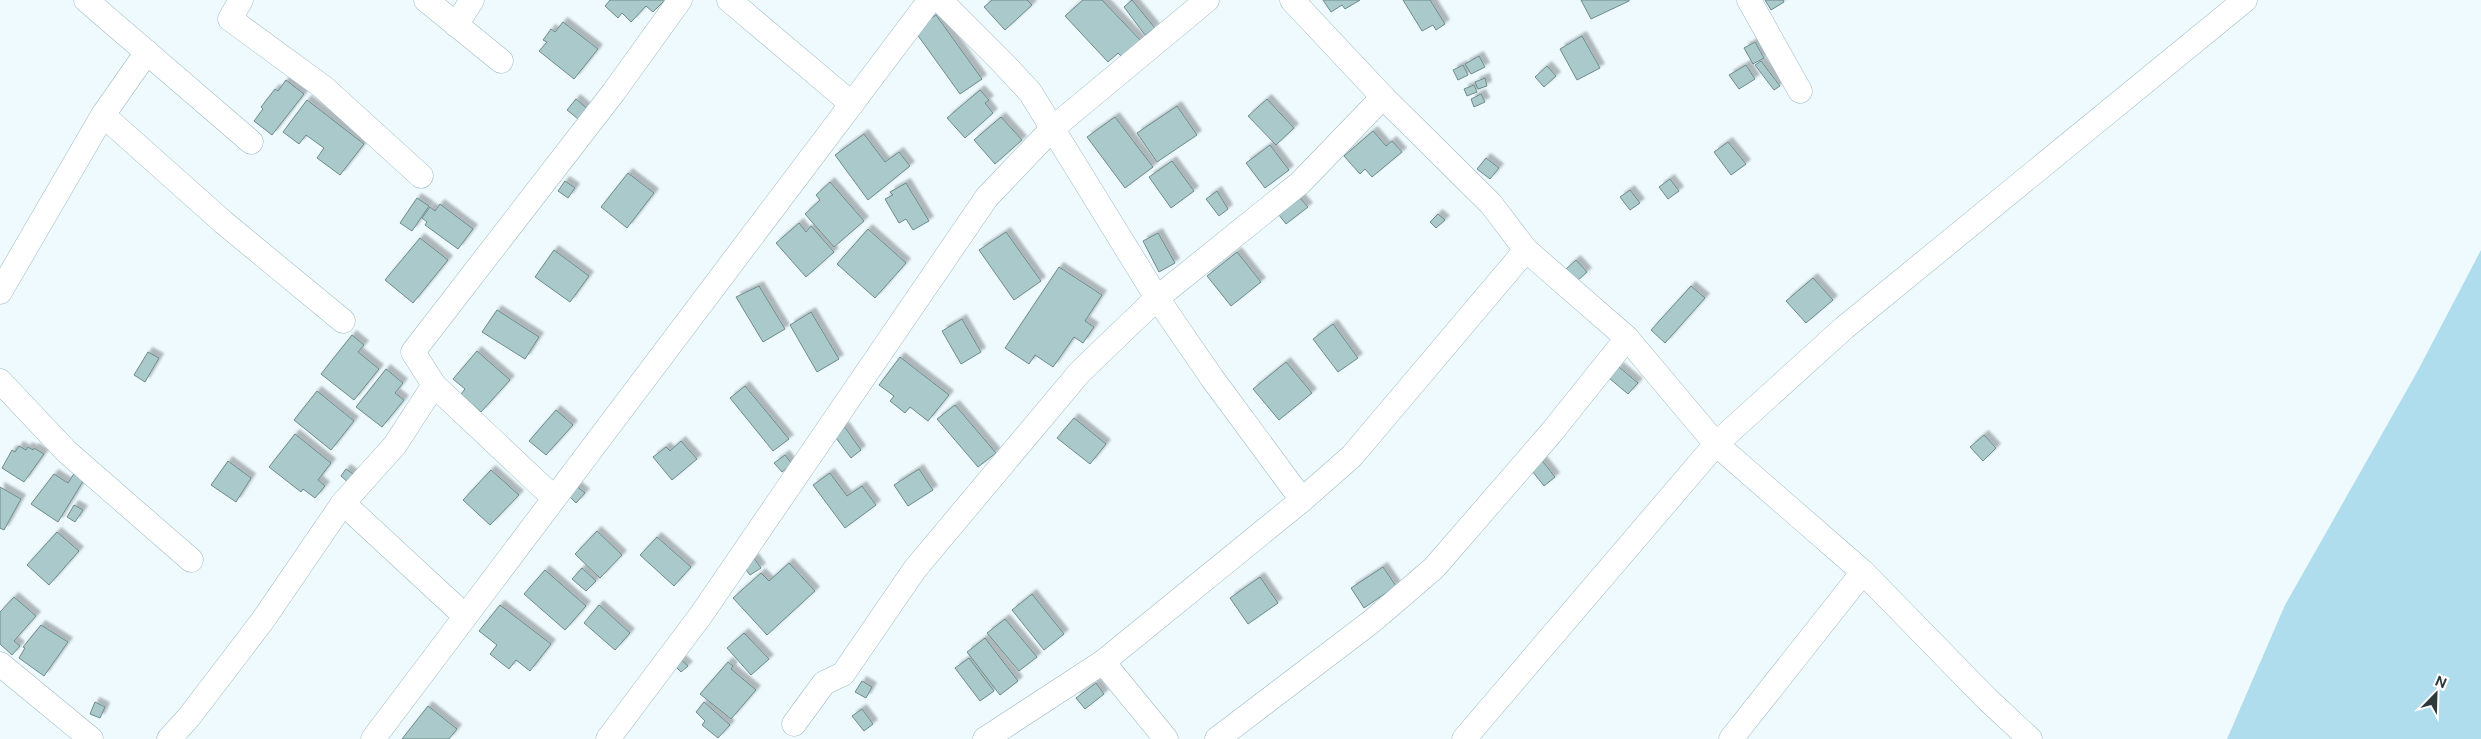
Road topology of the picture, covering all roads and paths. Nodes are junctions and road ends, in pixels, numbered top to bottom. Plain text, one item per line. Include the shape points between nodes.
1 (86, 0) edge
2 (241, 0) edge
3 (426, 0) edge
4 (472, 0) edge
5 (680, 0) edge
6 (729, 0) edge
7 (930, 0) edge
8 (940, 0) edge
9 (1206, 0) edge
10 (1292, 0) edge
11 (1749, 0) edge
12 (2245, 0) edge
13 (456, 26) junction
14 (147, 52) junction
15 (501, 61) dead end
16 (1800, 91) dead end
17 (1383, 97) junction
18 (852, 104) junction
19 (103, 115) junction
20 (1053, 128) junction
21 (251, 142) dead end
22 (420, 176) dead end
23 (1526, 250) junction
24 (0, 292) edge
25 (1157, 298) junction
26 (343, 321) dead end
27 (1627, 338) junction
28 (0, 381) edge
29 (434, 385) junction
30 (1716, 444) junction
31 (554, 498) junction
32 (1302, 500) junction
33 (344, 503) junction
34 (190, 560) dead end
35 (1864, 572) junction
36 (465, 616) junction
37 (1102, 662) junction
38 (0, 664) edge
39 (794, 724) dead end
40 (91, 739) edge
41 (169, 739) edge
42 (372, 739) edge
43 (608, 739) edge
44 (985, 739) edge
45 (1166, 739) edge
46 (1217, 739) edge
47 (1464, 739) edge
48 (1731, 739) edge
49 (2030, 739) edge

1 - 14 street
2 - 22 street via 230,20 323,87
3 - 13 street
4 - 13 street
5 - 29 street via 614,93 413,352
6 - 18 street
7 - 18 street
8 - 20 street via 1030,92
9 - 20 street
10 - 17 street
11 - 16 street
12 - 30 street via 1844,328
13 - 15 street
14 - 19 street
14 - 21 street
17 - 23 street via 1491,204
17 - 25 street via 1300,183
18 - 31 street
19 - 24 street
19 - 26 street via 223,222
20 - 25 street
20 - 43 street via 987,197 701,615
23 - 27 street
23 - 32 street via 1352,456
25 - 32 street
25 - 39 street via 1080,372 1017,445 915,569 843,674 824,683
27 - 30 street
27 - 46 street via 1551,433 1434,568 1371,622
28 - 34 street via 67,452
29 - 31 street
29 - 33 street via 395,446
30 - 35 street
30 - 47 street
31 - 36 street
32 - 37 street
33 - 36 street
33 - 41 street via 263,620
35 - 48 street
35 - 49 street
36 - 42 street
37 - 44 street
37 - 45 street
38 - 40 street

